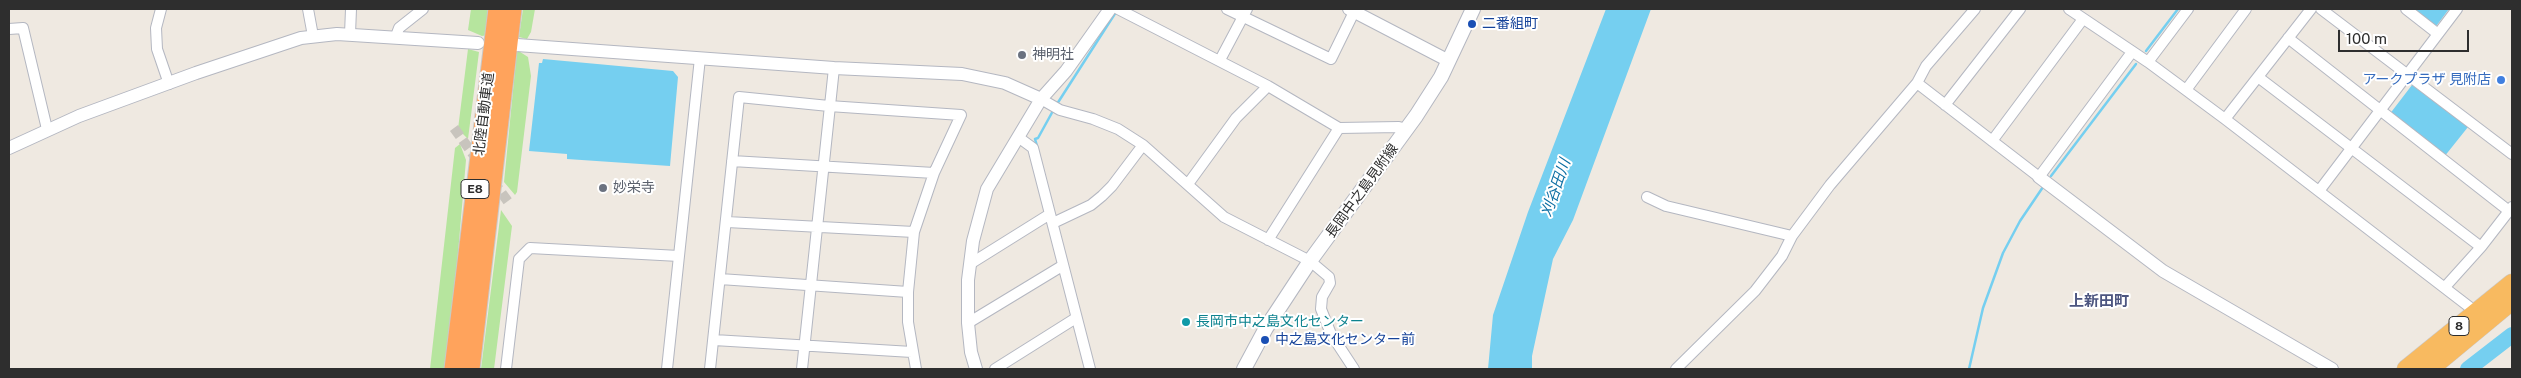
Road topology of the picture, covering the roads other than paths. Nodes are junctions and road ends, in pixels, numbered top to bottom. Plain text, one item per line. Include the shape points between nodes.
1 (161, 9) edge
2 (308, 9) edge
3 (351, 9) edge
4 (423, 9) edge
5 (498, 9) edge
6 (512, 9) edge
7 (1110, 9) edge
8 (1118, 9) edge
9 (1227, 9) edge
10 (1473, 9) edge
11 (1975, 9) edge
12 (2020, 9) edge
13 (2069, 9) edge
14 (2188, 9) edge
15 (2246, 9) edge
16 (2311, 9) edge
17 (2321, 9) edge
18 (2406, 9) edge
19 (2457, 9) edge
20 (1352, 10) edge
21 (1245, 13) edge
22 (2083, 19) junction
23 (9, 29) edge
24 (350, 34) junction
25 (2438, 34) junction
26 (313, 36) junction
27 (396, 36) junction
28 (2288, 38) junction
29 (478, 43) dead end
30 (518, 44) dead end
31 (2132, 52) junction
32 (700, 58) junction
33 (1220, 60) junction
34 (1449, 61) junction
35 (2148, 62) junction
36 (834, 68) junction
37 (2407, 74) junction
38 (2258, 77) junction
39 (1917, 83) junction
40 (169, 84) junction
41 (1268, 86) junction
42 (2186, 90) junction
43 (1042, 99) junction
44 (1946, 105) junction
45 (829, 106) junction
46 (2380, 110) junction
47 (2225, 119) junction
48 (1339, 128) junction
49 (48, 129) junction
50 (1407, 129) junction
51 (1018, 137) junction
52 (1992, 141) junction
53 (1142, 145) junction
54 (9, 148) edge
55 (2351, 149) junction
56 (2512, 154) edge
57 (732, 161) junction
58 (823, 166) junction
59 (934, 173) junction
60 (2040, 177) junction
61 (1188, 184) junction
62 (2319, 191) junction
63 (1647, 197) dead end
64 (2511, 209) edge
65 (1051, 218) junction
66 (726, 222) junction
67 (817, 226) junction
68 (914, 232) junction
69 (1792, 236) junction
70 (1268, 240) junction
71 (2481, 248) junction
72 (679, 256) junction
73 (1310, 261) junction
74 (970, 264) junction
75 (1062, 266) junction
76 (720, 279) junction
77 (2512, 283) edge
78 (811, 286) junction
79 (2445, 287) junction
80 (908, 292) junction
81 (2512, 302) edge
82 (2476, 312) junction
83 (1076, 318) junction
84 (968, 323) junction
85 (714, 340) junction
86 (804, 345) junction
87 (912, 352) junction
88 (454, 369) edge
89 (470, 369) edge
90 (506, 369) edge
91 (667, 369) edge
92 (710, 369) edge
93 (802, 369) edge
94 (916, 369) edge
95 (976, 369) edge
96 (994, 369) edge
97 (1090, 369) edge
98 (1244, 369) edge
99 (1354, 369) edge
100 (1676, 369) edge
101 (2332, 369) edge
102 (2406, 369) edge
103 (2430, 369) edge

1 - 40 street via 156,28 157,49
2 - 26 street
3 - 24 street
4 - 27 street via 399,28
5 - 88 highway, 北陸自動車道 / E8
6 - 89 highway, 北陸自動車道 / E8
7 - 43 street
8 - 33 street
9 - 21 street
10 - 34 main road, 長岡中之島見附線
11 - 39 street via 1926,66
12 - 44 street
13 - 22 street
14 - 35 street
15 - 42 street
16 - 28 street
17 - 37 street
18 - 25 street
19 - 25 street
20 - 21 street via 1332,59
20 - 34 street
21 - 33 street
22 - 31 street
22 - 52 street
23 - 49 street via 23,28
24 - 26 street
24 - 27 street
25 - 37 street
26 - 40 street
27 - 29 street
28 - 38 street
28 - 46 street
30 - 32 street
31 - 35 street
31 - 60 street
32 - 36 street
32 - 72 street
33 - 41 street
34 - 50 main road, 長岡中之島見附線
35 - 42 street
36 - 43 street via 962,74 1005,82
36 - 45 street
37 - 46 street
37 - 56 street
38 - 47 street
38 - 55 street
39 - 44 street
39 - 69 street
40 - 49 street
41 - 48 street
41 - 61 street via 1236,118
42 - 47 street
43 - 51 street
43 - 53 street via 1060,110 1106,123
44 - 52 street
45 - 57 street via 739,97
45 - 58 street
45 - 59 street via 961,115
46 - 55 street
46 - 64 street
47 - 62 street
48 - 50 street
48 - 70 street
49 - 54 street
50 - 73 main road, 長岡中之島見附線
51 - 65 street via 1033,148
51 - 74 street via 987,189
52 - 60 street
53 - 61 street
53 - 65 street via 1112,186 1091,205
55 - 62 street
55 - 71 street
57 - 58 street
57 - 66 street
58 - 59 street
58 - 67 street
59 - 68 street
60 - 101 street via 2163,271
61 - 70 street via 1224,217
62 - 79 street
63 - 69 street via 1666,206
64 - 71 street
65 - 74 street
65 - 75 street
66 - 67 street
66 - 76 street
67 - 68 street
67 - 78 street
68 - 80 street
69 - 100 street via 1782,256 1755,291
70 - 73 street
71 - 79 street
72 - 90 street via 530,248 519,259
72 - 91 street
73 - 98 main road, 長岡中之島見附線 via 1266,328
73 - 99 street via 1331,281 1322,297 1320,309
74 - 84 street
75 - 83 street
75 - 84 street
76 - 78 street
76 - 85 street
77 - 82 highway, 8
78 - 80 street
78 - 86 street
79 - 82 street
80 - 87 street
81 - 103 highway, 8
82 - 102 highway, 8
83 - 96 street
83 - 97 street
84 - 95 street
85 - 86 street
85 - 92 street
86 - 87 street
86 - 93 street
87 - 94 street

